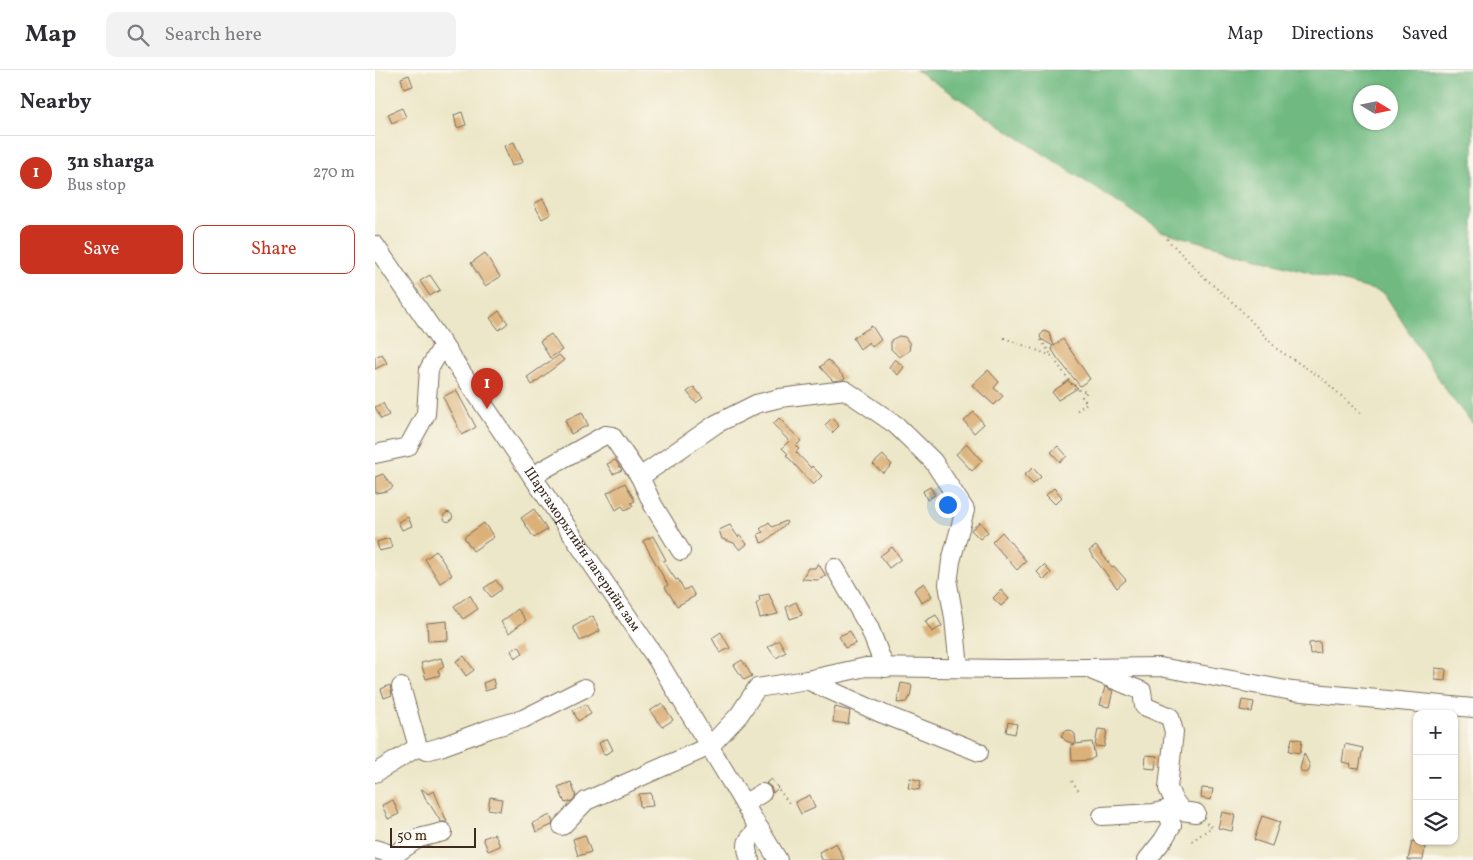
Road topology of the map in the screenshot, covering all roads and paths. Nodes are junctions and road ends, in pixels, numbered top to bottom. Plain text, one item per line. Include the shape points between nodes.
1 (1167, 239) dead end
2 (375, 245) edge
3 (1004, 338) dead end
4 (1041, 340) dead end
5 (443, 345) junction
6 (1052, 356) junction
7 (1078, 390) junction
8 (1083, 397) junction
9 (1075, 412) dead end
10 (1362, 415) dead end
11 (375, 454) edge
12 (532, 476) junction
13 (640, 476) junction
14 (681, 551) dead end
15 (835, 568) dead end
16 (885, 668) junction
17 (959, 668) junction
18 (1086, 668) junction
19 (807, 680) junction
20 (401, 687) dead end
21 (585, 688) dead end
22 (1473, 708) edge
23 (710, 746) junction
24 (418, 748) junction
25 (979, 752) dead end
26 (375, 774) edge
27 (1072, 780) dead end
28 (1078, 790) dead end
29 (770, 791) joint
30 (789, 803) dead end
31 (744, 804) junction
32 (1172, 808) junction
33 (1196, 813) joint
34 (1102, 816) dead end
35 (561, 826) dead end
36 (760, 830) junction
37 (443, 832) dead end
38 (1192, 841) dead end
39 (375, 848) edge
40 (751, 860) edge
41 (778, 860) edge
42 (1147, 860) edge

1 - 10 path via 1277,349 1323,380
2 - 5 street, Шаргаморьтийн лагерийн зам
3 - 6 path
4 - 6 path
5 - 11 street via 429,369 426,414 408,447
5 - 12 street, Шаргаморьтийн лагерийн зам
6 - 7 path
7 - 8 path
7 - 8 path via 1087,392
8 - 9 path via 1087,404
12 - 13 street via 605,435 612,436
12 - 23 street, Шаргаморьтийн лагерийн зам via 659,661
13 - 14 street
13 - 17 street via 716,424 755,404 845,390 896,425 933,461 965,510 948,584
15 - 16 street via 869,628
16 - 17 street
16 - 19 street via 866,667
17 - 18 street
18 - 22 street via 1160,667 1293,691
18 - 32 street via 1142,691 1144,706 1170,717 1174,732 1169,788
19 - 23 street via 757,688 739,715
19 - 25 street
20 - 24 street
21 - 24 street via 523,719 426,751
23 - 31 street, Шаргаморьтийн лагерийн зам
23 - 35 street via 586,801
24 - 26 street
27 - 28 path
29 - 30 path
29 - 31 street
31 - 36 street, Шаргаморьтийн лагерийн зам
32 - 33 street
32 - 34 street via 1154,813
32 - 42 street via 1172,825
33 - 38 path via 1212,827
36 - 40 street via 749,837 747,843
36 - 41 street, Шаргаморьтийн лагерийн зам
37 - 39 street via 419,838 394,855

